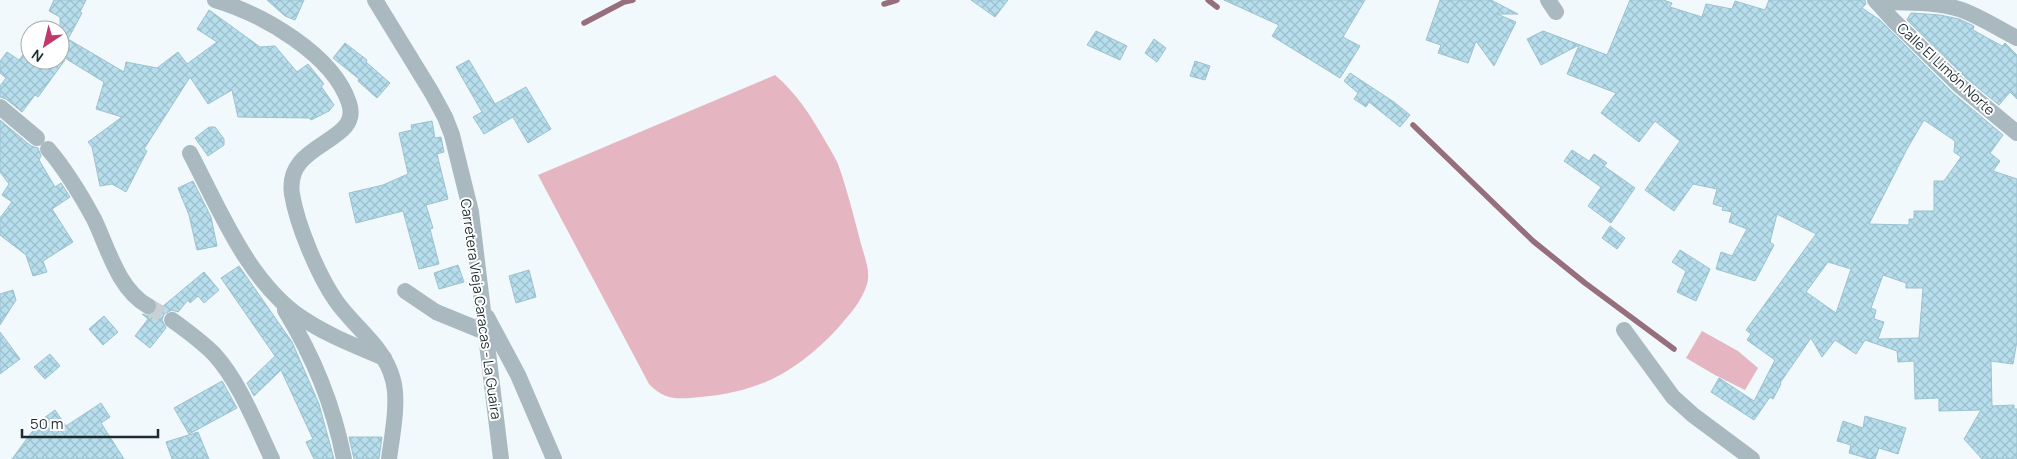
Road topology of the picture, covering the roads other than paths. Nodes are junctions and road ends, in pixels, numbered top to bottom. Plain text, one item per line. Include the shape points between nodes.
1 (375, 0) edge
2 (222, 1) edge
3 (1876, 1) edge
4 (2017, 38) edge
5 (0, 107) edge
6 (2017, 133) edge
7 (190, 153) dead end
8 (405, 291) dead end
9 (279, 299) junction
10 (148, 306) tunnel mouth
11 (482, 308) junction
12 (172, 320) tunnel mouth
13 (1624, 330) dead end
14 (485, 332) junction
15 (384, 358) junction
16 (272, 459) edge
17 (344, 459) edge
18 (390, 459) edge
19 (501, 459) edge
20 (554, 459) edge
21 (1752, 459) edge

1 - 11 street, Carretera Vieja Caracas - La Guaira via 432,93 452,136 471,212
2 - 15 street via 289,34 331,72 350,103 351,113 340,134 308,153 294,170 295,213 323,280 337,302
3 - 4 street, Calle El Limón Norte via 1924,3 1957,9
3 - 6 street, Calle El Limón Norte via 1960,85
5 - 10 street via 42,144 68,176 121,277 132,293
7 - 9 street via 240,247 260,278
8 - 14 street via 436,312
9 - 15 street via 301,318
9 - 17 street via 315,363 330,404
11 - 14 street, Carretera Vieja Caracas - La Guaira
11 - 20 street via 518,375
12 - 16 street via 219,361 246,405
13 - 21 street via 1674,397
14 - 19 street, Carretera Vieja Caracas - La Guaira
15 - 18 street via 396,392

